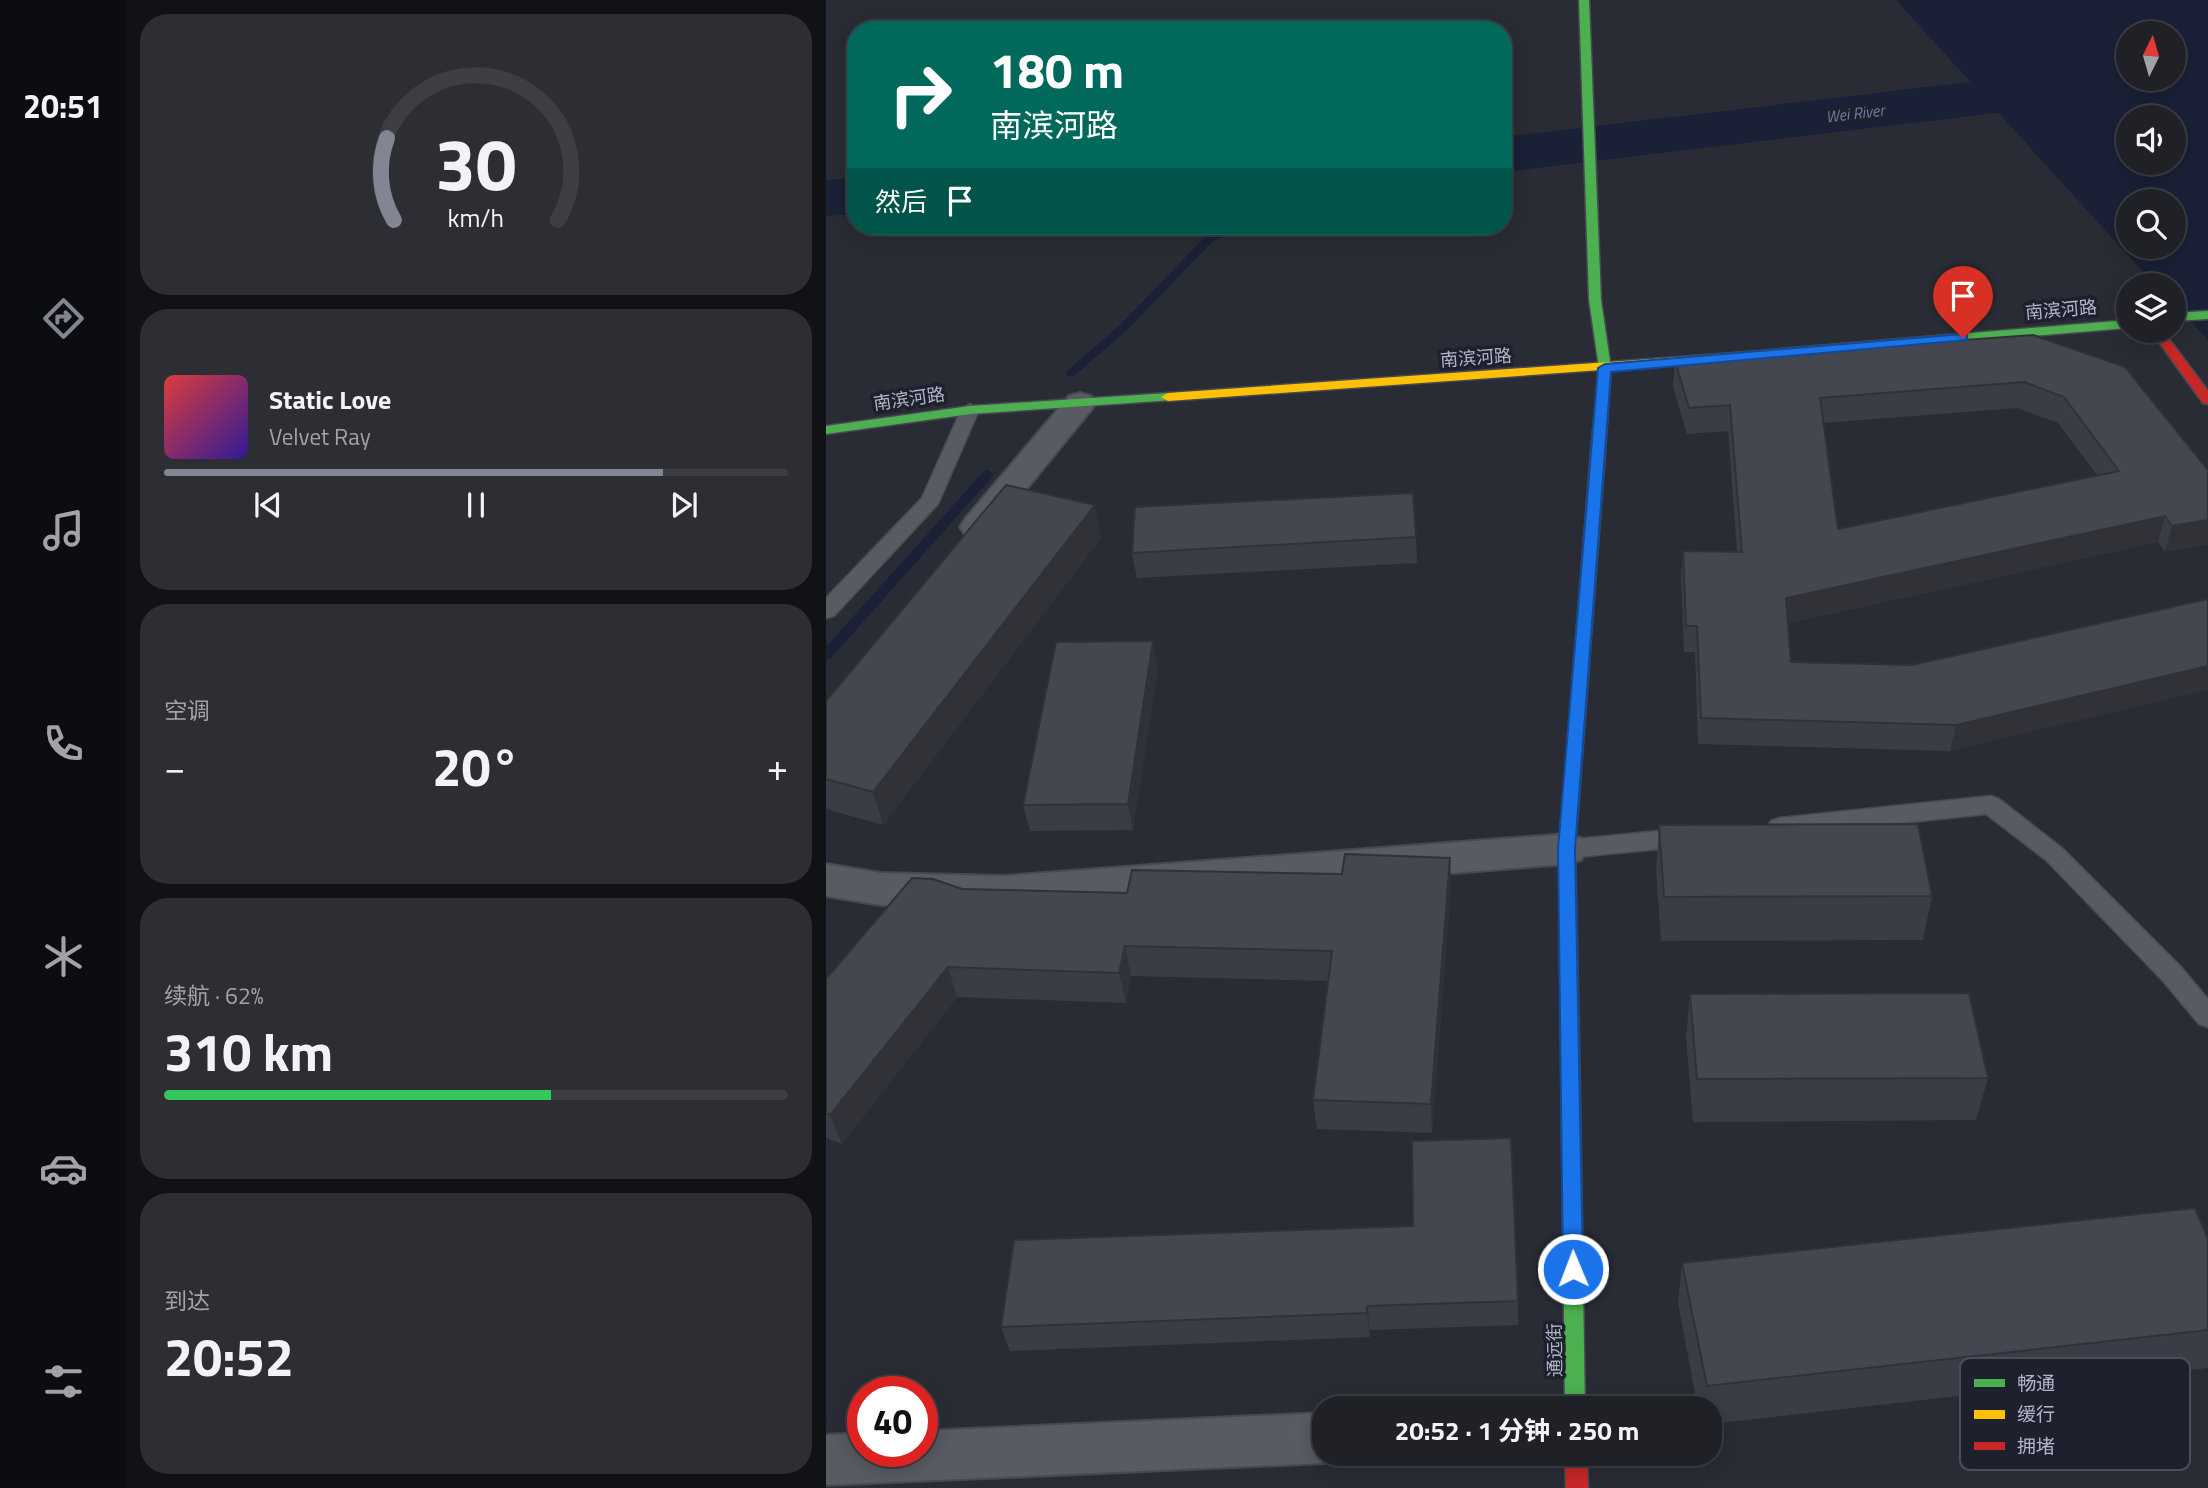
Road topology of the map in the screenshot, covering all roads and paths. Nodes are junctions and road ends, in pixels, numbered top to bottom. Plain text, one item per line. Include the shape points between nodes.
1 (1584, 0) edge
2 (2208, 315) edge
3 (2186, 316) edge
4 (2116, 325) edge
5 (2166, 343) edge
6 (1605, 368) junction
7 (2208, 400) edge
8 (1080, 403) junction
9 (971, 410) junction
10 (826, 430) edge
11 (958, 551) edge
12 (826, 611) edge
13 (1758, 830) edge
14 (1717, 834) edge
15 (1567, 849) junction
16 (826, 880) edge
17 (2208, 1017) edge
18 (1576, 1396) edge
19 (1312, 1439) edge
20 (826, 1460) edge
21 (1576, 1466) edge
22 (1577, 1488) edge

1 - 6 main road, 通远街 via 1595,300
2 - 3 main road
4 - 6 main road, 南滨河路
5 - 7 main road
6 - 8 main road, 南滨河路
6 - 15 main road, 通远街
8 - 9 main road, 南滨河路
8 - 11 street
9 - 10 main road, 南滨河路
9 - 12 lane via 931,500
13 - 17 lane via 1991,805 2054,854
14 - 15 lane
15 - 16 street via 1004,892 881,889
15 - 18 main road, 通远街
19 - 20 street
21 - 22 main road

